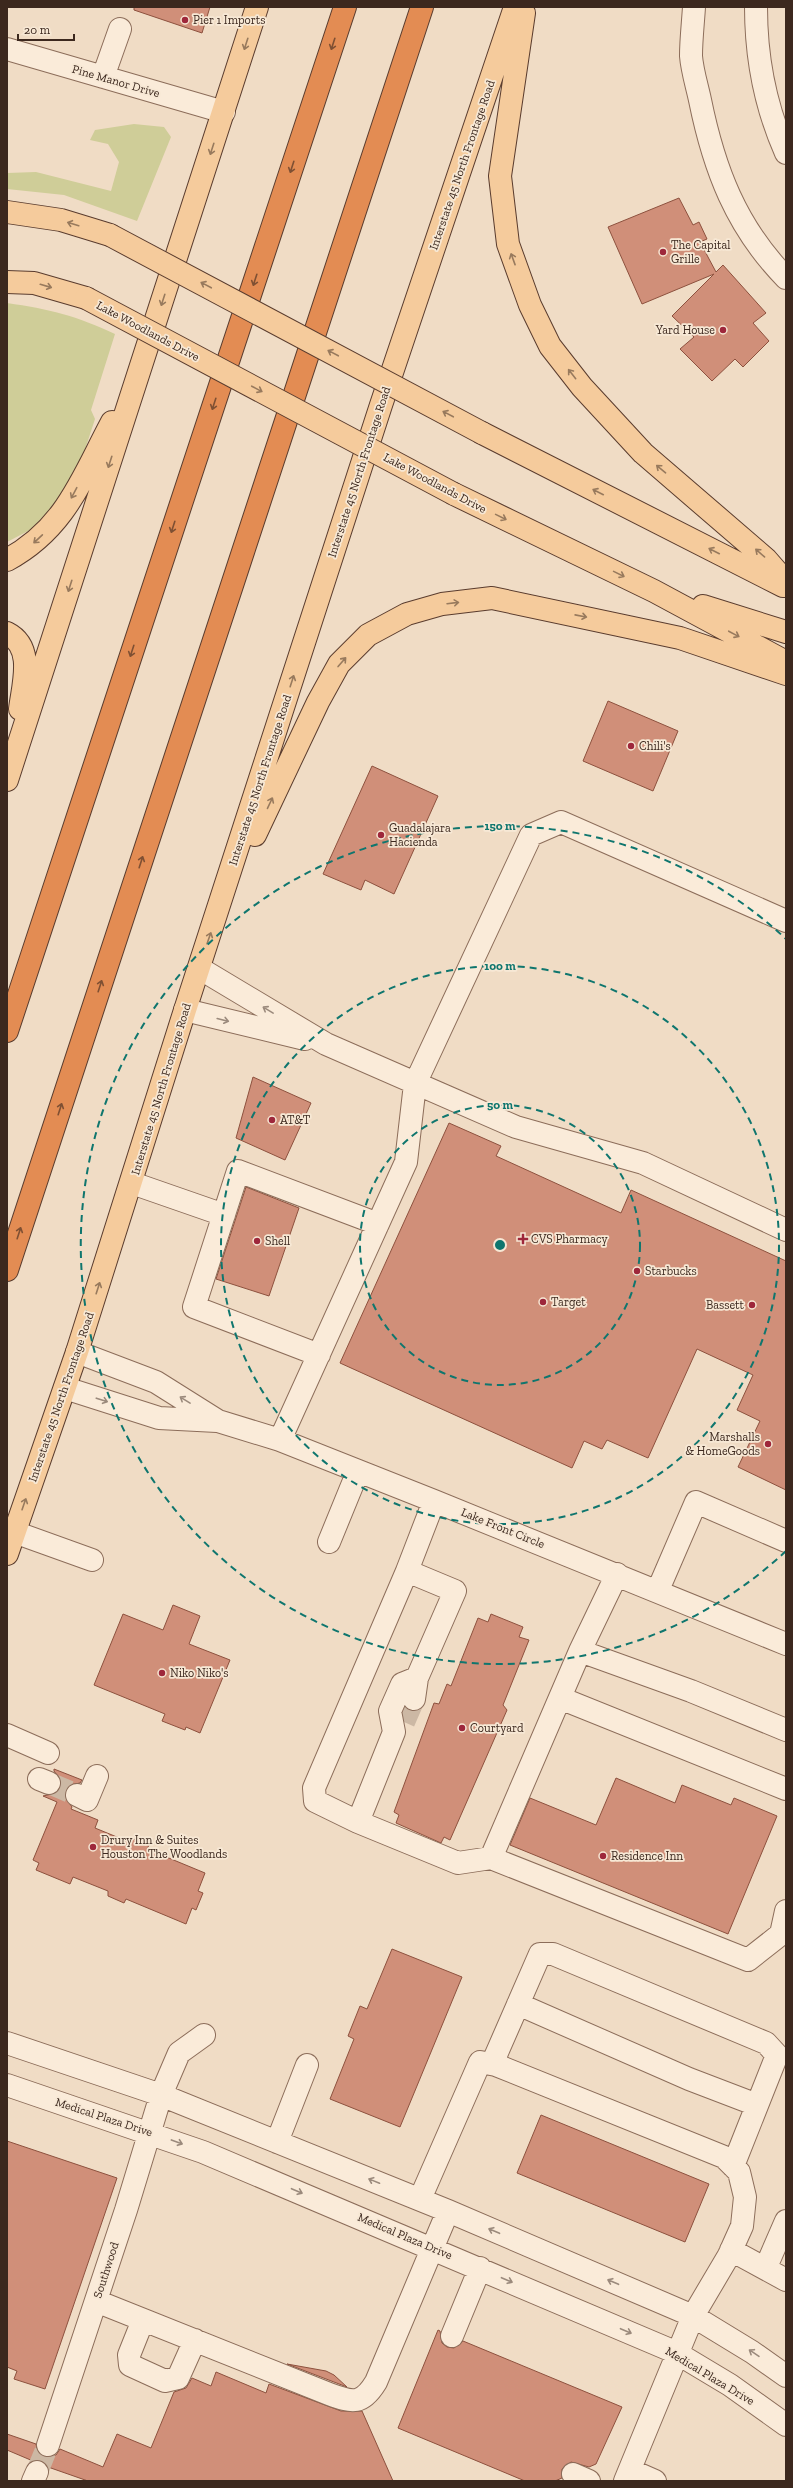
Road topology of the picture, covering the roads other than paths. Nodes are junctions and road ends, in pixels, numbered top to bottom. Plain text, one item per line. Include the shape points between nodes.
1 (258, 7) edge
2 (345, 7) edge
3 (422, 7) edge
4 (516, 7) edge
5 (525, 7) edge
6 (694, 7) edge
7 (756, 7) edge
8 (120, 29) dead end
9 (7, 49) edge
10 (103, 77) junction
11 (224, 112) junction
12 (786, 153) edge
13 (7, 212) edge
14 (786, 278) edge
15 (7, 282) edge
16 (139, 372) junction
17 (7, 560) edge
18 (786, 582) edge
19 (786, 587) edge
20 (654, 591) junction
21 (786, 632) edge
22 (7, 633) edge
23 (786, 662) edge
24 (786, 674) edge
25 (16, 752) junction
26 (7, 780) edge
27 (217, 914) junction
28 (786, 921) edge
29 (199, 968) junction
30 (185, 1010) junction
31 (7, 1030) edge
32 (326, 1044) junction
33 (415, 1084) junction
34 (132, 1183) junction
35 (224, 1216) junction
36 (378, 1224) junction
37 (786, 1230) edge
38 (7, 1270) edge
39 (77, 1352) junction
40 (319, 1355) junction
41 (65, 1388) junction
42 (218, 1421) junction
43 (280, 1440) junction
44 (358, 1471) junction
45 (434, 1501) junction
46 (14, 1532) junction
47 (786, 1541) edge
48 (329, 1542) dead end
49 (7, 1554) edge
50 (92, 1560) dead end
51 (407, 1571) junction
52 (617, 1574) junction
53 (658, 1590) junction
54 (786, 1644) edge
55 (580, 1651) junction
56 (560, 1698) junction
57 (786, 1730) edge
58 (7, 1735) edge
59 (48, 1753) dead end
60 (97, 1776) dead end
61 (786, 1789) edge
62 (77, 1795) tunnel mouth
63 (358, 1822) junction
64 (491, 1858) junction
65 (786, 1911) edge
66 (518, 2004) junction
67 (204, 2035) dead end
68 (7, 2043) edge
69 (492, 2064) junction
70 (307, 2065) dead end
71 (7, 2085) edge
72 (161, 2095) junction
73 (757, 2105) junction
74 (148, 2131) junction
75 (277, 2142) junction
76 (733, 2166) junction
77 (420, 2199) junction
78 (448, 2211) junction
79 (786, 2221) edge
80 (432, 2248) junction
81 (731, 2250) junction
82 (766, 2267) junction
83 (480, 2268) junction
84 (786, 2280) edge
85 (96, 2300) junction
86 (693, 2316) junction
87 (143, 2320) junction
88 (452, 2336) dead end
89 (195, 2340) junction
90 (678, 2354) junction
91 (786, 2376) edge
92 (786, 2425) edge
93 (48, 2445) tunnel mouth
94 (627, 2475) edge
95 (655, 2481) edge

1 -> 11 main road
2 -> 31 highway
38 -> 3 highway
27 -> 4 main road, Interstate 45 North Frontage Road via 373,428
18 -> 5 main road via 766,559 643,453 582,387 550,346 530,305 508,244 500,176
6 - 14 street via 691,56 710,147 725,190 744,224 769,260
7 - 12 street via 756,39 764,92 774,126
8 - 10 street
9 - 10 street, Pine Manor Drive
10 - 11 street, Pine Manor Drive
11 -> 16 main road
19 -> 13 main road, bridge via 482,433 110,235 61,220
15 -> 20 main road, Lake Woodlands Drive, bridge via 34,283 86,298 454,494
16 -> 17 main road via 64,512 33,545
16 -> 25 main road
20 - 21 main road
20 -> 23 main road, Lake Woodlands Drive
22 - 25 main road via 17,638 26,657
27 -> 24 main road via 318,702 339,664 368,635 407,614 442,604 492,598 680,638
25 - 26 main road
29 -> 27 main road, Interstate 45 North Frontage Road
28 - 33 street via 561,822 531,835
29 - 30 main road, Interstate 45 North Frontage Road
32 -> 29 street
30 -> 32 street
30 - 34 main road, Interstate 45 North Frontage Road
32 - 33 street
33 - 36 street via 406,1162
33 - 37 street via 516,1127 643,1163
34 - 35 street
39 -> 34 main road, Interstate 45 North Frontage Road
35 - 36 street via 238,1171
35 - 40 street via 194,1307
36 - 40 street
39 - 41 main road, Interstate 45 North Frontage Road
42 -> 39 street, Lake Front Circle via 156,1382
40 - 43 street
41 -> 42 street, Lake Front Circle via 158,1418
46 -> 41 main road, Interstate 45 North Frontage Road
42 - 43 street, Lake Front Circle
43 - 44 street, Lake Front Circle
44 - 45 street, Lake Front Circle
44 - 48 street
45 - 51 street
45 - 52 street, Lake Front Circle
46 - 49 main road, Interstate 45 North Frontage Road
46 - 50 street
47 - 53 street via 696,1502
51 - 63 street via 314,1788 315,1801
51 - 63 street via 455,1591 416,1688 402,1684 390,1712 399,1727
52 - 53 street, Lake Front Circle
52 - 55 street
53 - 54 street, Lake Front Circle
55 - 56 street
55 - 57 street
56 - 61 street
56 - 64 street
58 - 59 street
60 - 62 street via 87,1800
63 - 64 street via 458,1863
64 - 65 street via 748,1960 781,1934
66 - 69 street
66 - 73 street via 689,2079
66 - 73 street via 540,1954 553,1954 766,2043 777,2055
67 - 72 street, Southwood via 179,2053
68 - 72 street
69 - 76 street via 724,2157
69 - 77 street via 480,2062
70 - 75 street
71 - 74 street, Medical Plaza Drive
72 - 74 street, Southwood
72 - 75 street
73 - 76 street
74 -> 80 street, Medical Plaza Drive
74 - 85 street, Southwood via 126,2210
77 -> 75 street
76 - 81 street via 739,2172 745,2197 742,2226
77 - 78 street
78 - 80 street
86 -> 78 street
79 - 82 street
80 - 83 street, Medical Plaza Drive
80 - 89 street via 376,2382 367,2396 361,2399 340,2399
81 - 82 street
81 - 86 street
82 - 84 street
83 - 88 street
83 -> 90 street, Medical Plaza Drive
85 - 87 street
85 - 93 street, Southwood
86 - 90 street
91 -> 86 street
87 - 89 street
87 - 89 street via 129,2355 130,2365 165,2381 178,2378
90 - 92 street, Medical Plaza Drive
90 - 94 street
94 - 95 street

